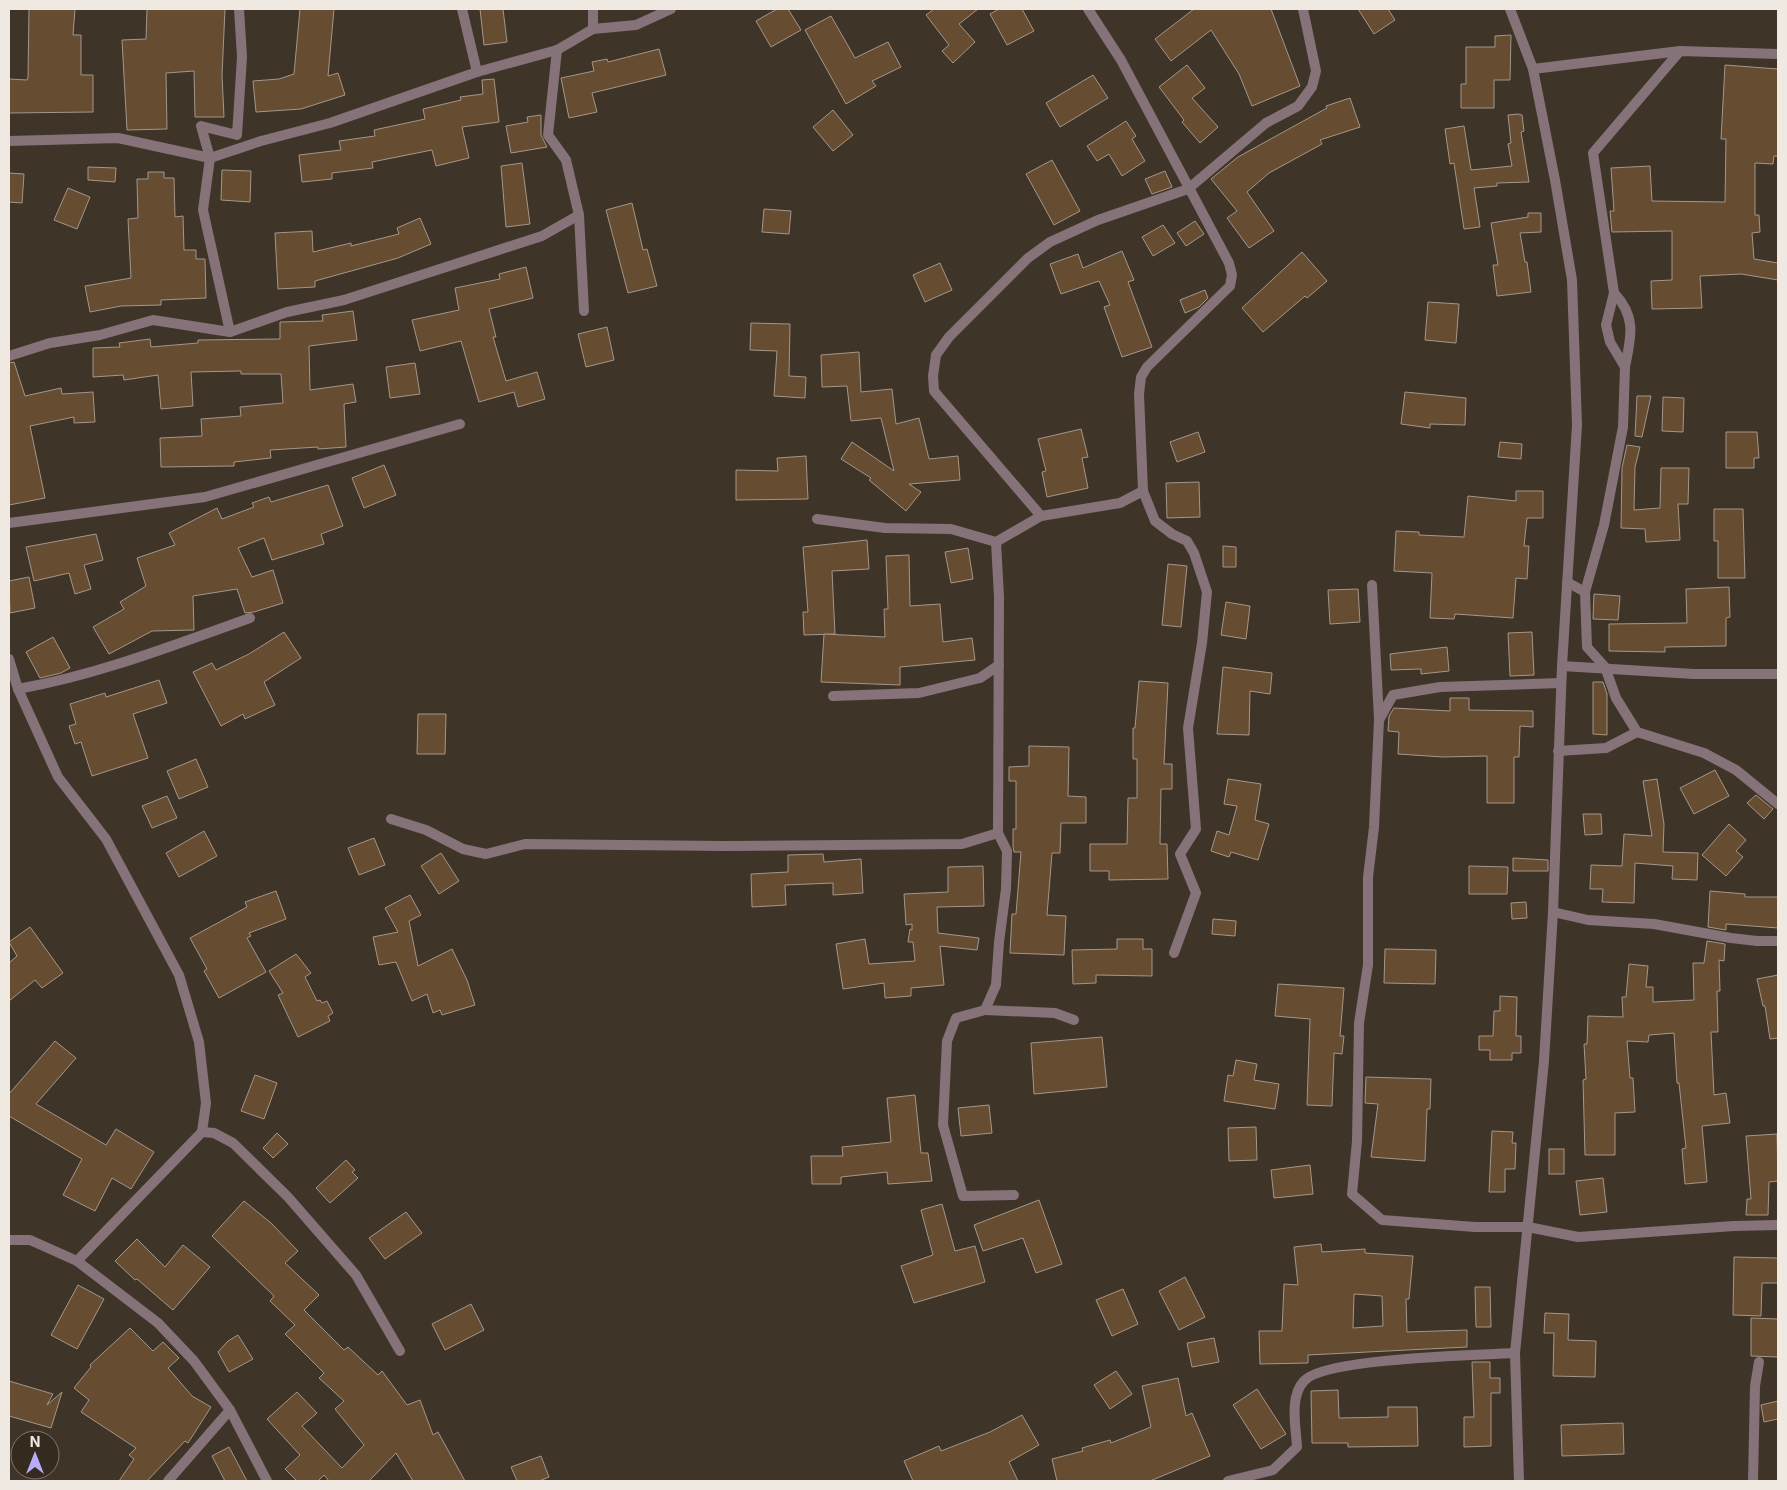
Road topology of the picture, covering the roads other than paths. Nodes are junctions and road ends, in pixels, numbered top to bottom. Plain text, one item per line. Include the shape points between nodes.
1 (239, 9) edge
2 (462, 9) edge
3 (593, 9) edge
4 (671, 9) edge
5 (1088, 9) edge
6 (1303, 9) edge
7 (1510, 9) edge
8 (593, 29) junction
9 (557, 50) junction
10 (1680, 51) junction
11 (1778, 54) edge
12 (1533, 69) junction
13 (477, 72) junction
14 (9, 141) edge
15 (210, 158) junction
16 (1188, 189) junction
17 (579, 215) junction
18 (1614, 293) junction
19 (584, 311) dead end
20 (230, 332) junction
21 (9, 356) edge
22 (1625, 367) junction
23 (460, 424) dead end
24 (1143, 492) junction
25 (1041, 516) junction
26 (817, 519) dead end
27 (9, 523) edge
28 (996, 542) junction
29 (1567, 582) junction
30 (1372, 585) dead end
31 (1585, 592) junction
32 (250, 618) dead end
33 (9, 659) edge
34 (999, 666) junction
35 (1562, 666) junction
36 (1605, 667) junction
37 (1778, 674) edge
38 (980, 678) junction
39 (1561, 684) junction
40 (18, 689) junction
41 (999, 690) junction
42 (833, 696) dead end
43 (1379, 720) junction
44 (1637, 732) junction
45 (1558, 751) junction
46 (1778, 804) edge
47 (391, 819) dead end
48 (998, 833) junction
49 (1553, 912) junction
50 (1778, 941) edge
51 (1174, 953) dead end
52 (985, 1010) junction
53 (1074, 1020) dead end
54 (202, 1132) junction
55 (1014, 1195) dead end
56 (1778, 1226) edge
57 (1528, 1227) junction
58 (9, 1240) edge
59 (77, 1260) junction
60 (400, 1351) dead end
61 (1515, 1353) junction
62 (1758, 1362) dead end
63 (230, 1410) junction
64 (168, 1481) edge
65 (267, 1481) edge
66 (1228, 1481) edge
67 (1519, 1481) edge
68 (1753, 1481) edge

1 - 15 street via 242,56 237,135 201,126
2 - 13 street
3 - 8 street
4 - 8 street via 636,25
5 - 16 street via 1121,60
6 - 16 street via 1316,71 1312,87 1298,106 1266,123
7 - 12 street
8 - 9 street
9 - 13 street
9 - 17 street via 548,135 566,160
10 - 11 street
10 - 12 street
10 - 18 street via 1593,153
12 - 29 street via 1572,280 1577,425
13 - 15 street via 330,123
14 - 15 street via 118,138
15 - 20 street via 203,210
16 - 24 street via 1230,264 1232,274 1230,286 1147,367 1140,378
16 - 25 street via 1098,220 1050,242 1028,258 949,336 936,355 934,391
17 - 19 street
17 - 20 street via 542,236 344,300 287,312
18 - 22 street via 1606,325 1610,342
18 - 22 street via 1626,305 1631,334
20 - 21 street via 152,320 100,335 50,343
22 - 31 street via 1623,427 1604,525
23 - 27 street via 205,497
24 - 25 street via 1120,503
24 - 51 street via 1155,521 1187,541 1206,592 1202,643 1188,728 1196,829 1180,854 1196,893
25 - 28 street
26 - 28 street via 885,528 951,529
28 - 34 street
29 - 31 street
29 - 35 street
30 - 43 street
31 - 36 street via 1587,647
32 - 40 street via 123,663
33 - 40 street
34 - 38 street
34 - 41 street
35 - 36 street
35 - 39 street
36 - 37 street via 1694,674
36 - 44 street via 1616,698
38 - 41 street
38 - 42 street via 919,693
39 - 43 street via 1440,687 1394,695
39 - 45 street
40 - 54 street via 58,777 106,839 178,975 199,1042 206,1103
41 - 48 street
43 - 57 street via 1368,877 1368,964 1359,1024 1357,1141 1352,1194 1382,1220
44 - 45 street via 1606,748
44 - 46 street via 1704,753 1736,770
45 - 49 street
47 - 48 street via 426,830 463,849 486,854 525,844 962,844
48 - 52 street via 1007,850 1006,889 996,985
49 - 50 street via 1588,920 1654,924 1748,940
49 - 57 street via 1544,1061
52 - 53 street via 1055,1013
52 - 55 street via 956,1018 947,1041 943,1125 963,1196
54 - 59 street
54 - 60 street via 214,1133 234,1143 288,1197 356,1276
56 - 57 street via 1578,1237
57 - 61 street
58 - 59 street via 30,1240
59 - 63 street via 158,1322 194,1361
61 - 66 street via 1380,1360 1316,1373 1305,1379 1296,1393 1297,1447 1273,1470
61 - 67 street
62 - 68 street
63 - 64 street
63 - 65 street

